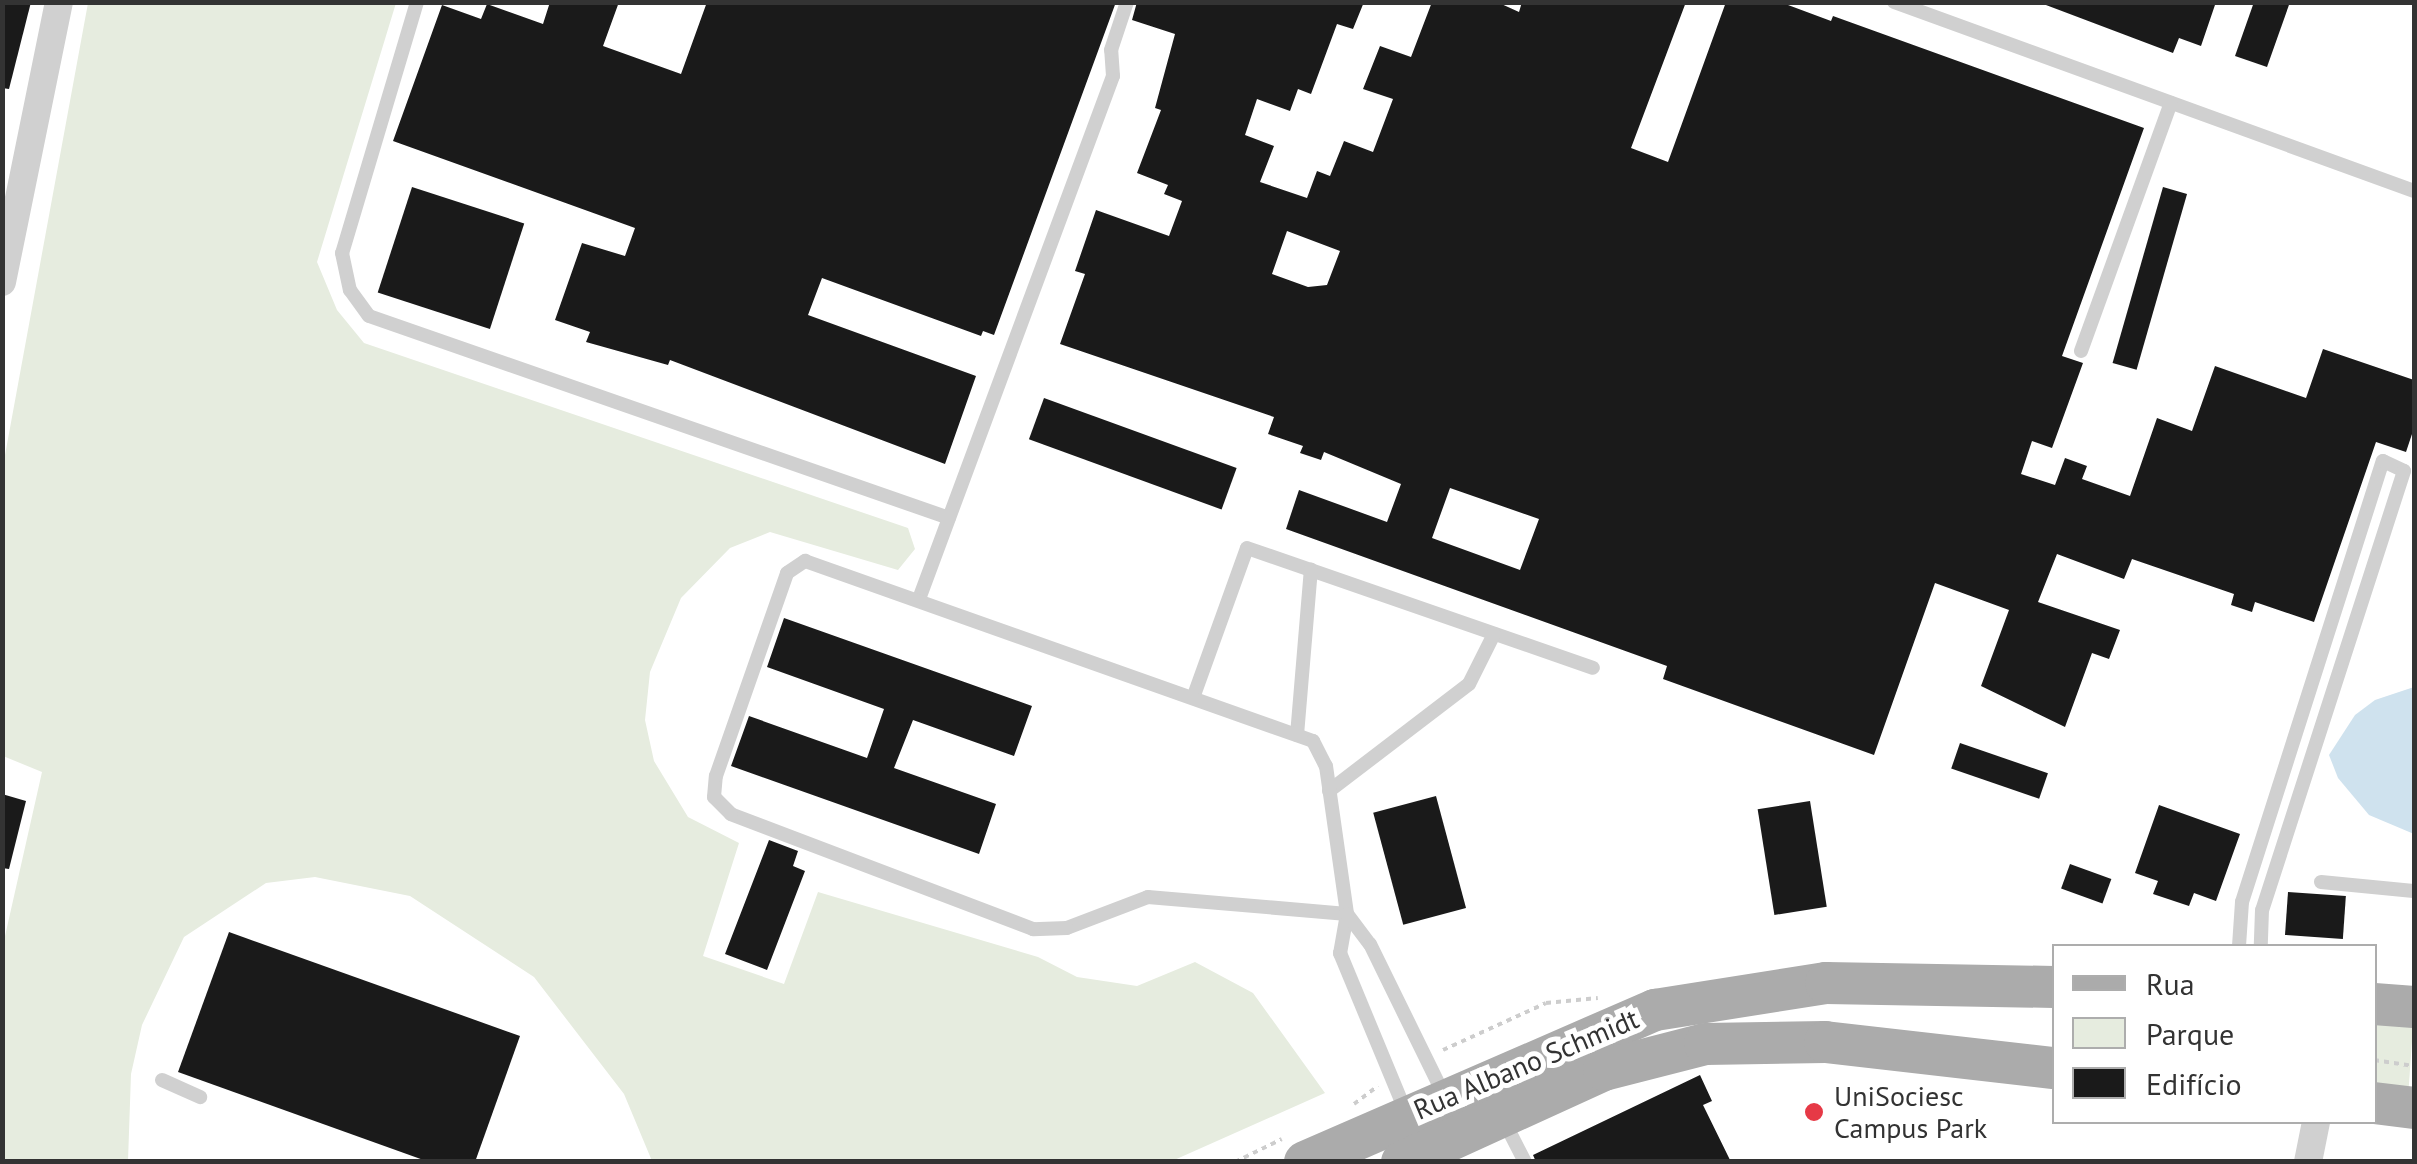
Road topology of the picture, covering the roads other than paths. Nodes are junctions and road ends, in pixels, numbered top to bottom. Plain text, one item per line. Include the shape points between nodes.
1 (59, 2) edge
2 (418, 2) edge
3 (1128, 2) edge
4 (1894, 2) edge
5 (1944, 2) edge
6 (1939, 19) junction
7 (2171, 103) junction
8 (2414, 191) edge
9 (2, 282) edge
10 (2081, 351) dead end
11 (949, 518) junction
12 (1311, 570) junction
13 (919, 599) junction
14 (1494, 634) junction
15 (1593, 668) dead end
16 (1193, 698) junction
17 (1297, 736) junction
18 (1330, 790) junction
19 (2320, 882) dead end
20 (2414, 891) edge
21 (1346, 914) junction
22 (2239, 944) edge
23 (2261, 944) edge
24 (2052, 987) edge
25 (2377, 1004) edge
26 (2414, 1006) edge
27 (2052, 1068) edge
28 (162, 1080) dead end
29 (200, 1097) dead end
30 (2377, 1104) edge
31 (1426, 1106) junction
32 (2414, 1108) edge
33 (1502, 1116) junction
34 (2316, 1124) edge
35 (1304, 1162) edge
36 (1402, 1162) edge
37 (1525, 1162) edge
38 (2308, 1162) edge

1 - 9 street
2 - 11 lane via 342,252 350,290 369,316
3 - 11 lane via 1111,50 1113,76
4 - 6 lane
5 - 6 lane
6 - 7 lane
7 - 8 lane
7 - 10 lane
11 - 13 lane
12 - 14 lane
12 - 16 lane via 1247,548
12 - 17 lane
13 - 16 lane
13 - 21 lane via 804,561 787,572 714,797 732,814 1033,929 1067,928 1148,897
14 - 15 lane
14 - 18 lane via 1469,684
16 - 17 lane
17 - 18 lane via 1313,741
18 - 21 lane
19 - 20 lane
21 - 31 lane via 1370,944
21 - 31 lane via 1340,953
22 - 23 lane via 2242,902 2383,461 2404,470 2262,910
24 - 31 main road, Rua Albano Schmidt via 1826,983 1696,1001 1621,1020
25 - 26 main road
27 - 33 main road via 1744,1039 1628,1061
28 - 29 lane
30 - 32 main road
31 - 35 main road, Rua Albano Schmidt
33 - 36 main road
33 - 37 lane
34 - 38 street

